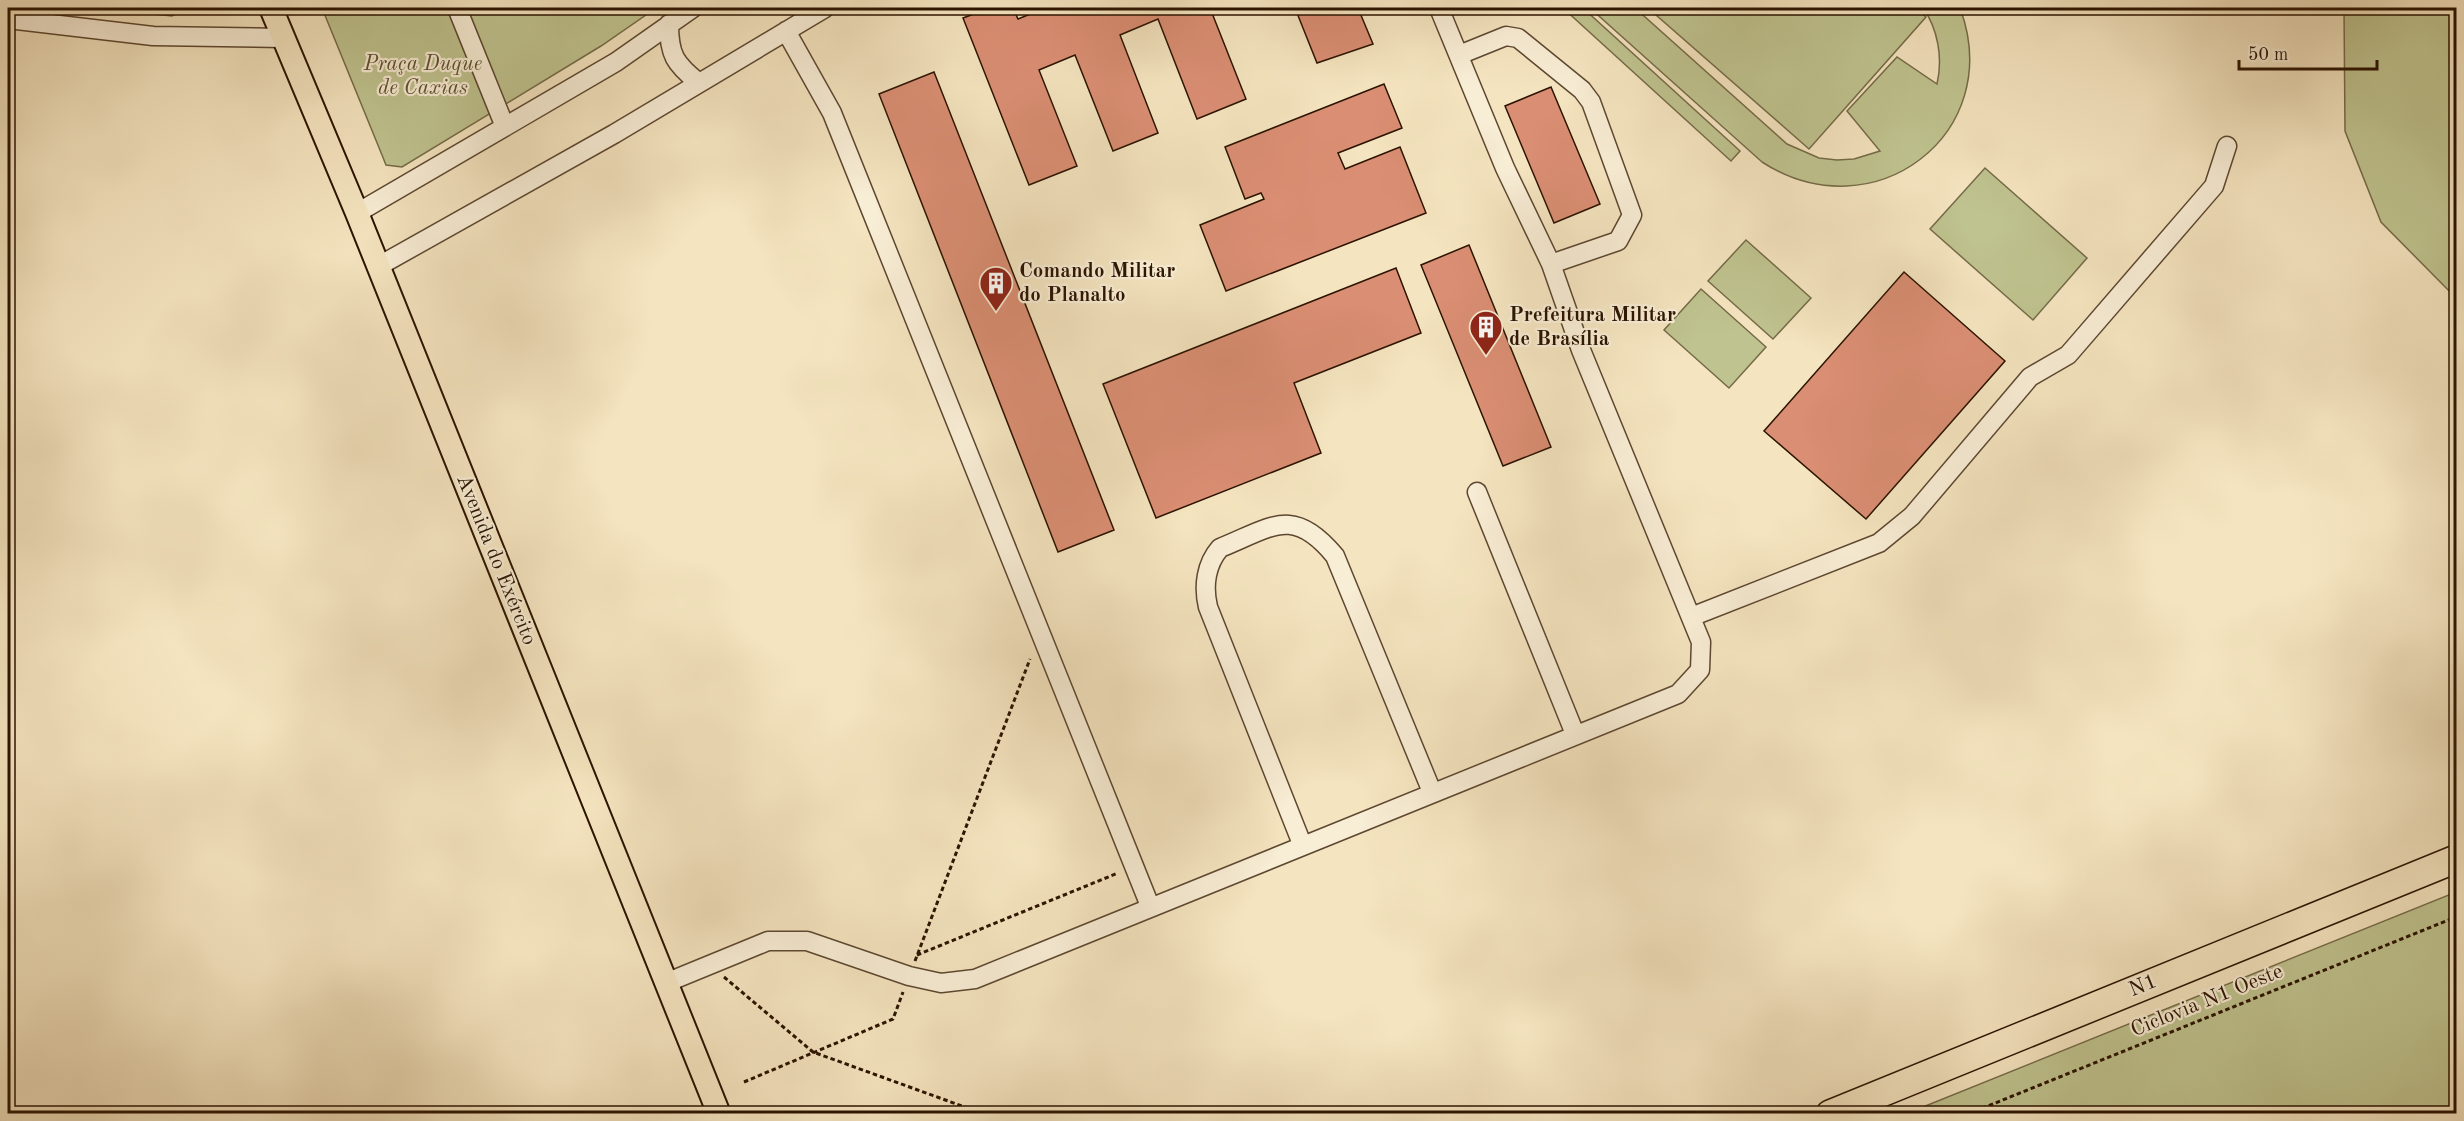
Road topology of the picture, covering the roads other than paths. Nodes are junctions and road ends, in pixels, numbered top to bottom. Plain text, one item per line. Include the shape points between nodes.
1 (271, 8) edge
2 (457, 8) edge
3 (693, 8) edge
4 (1439, 8) edge
5 (821, 9) edge
6 (8, 19) edge
7 (669, 24) junction
8 (786, 31) junction
9 (283, 38) junction
10 (1459, 55) junction
11 (699, 83) junction
12 (505, 127) junction
13 (2227, 146) dead end
14 (357, 213) junction
15 (1551, 264) junction
16 (377, 267) junction
17 (1477, 492) dead end
18 (1691, 617) junction
19 (1575, 734) junction
20 (1432, 792) junction
21 (1302, 844) junction
22 (2457, 859) edge
23 (1150, 906) junction
24 (668, 982) junction
25 (719, 1113) edge
26 (1830, 1113) edge

1 - 9 main road, Avenida do Exército
2 - 12 street
3 - 7 street
4 - 10 street
5 - 8 street
6 - 9 street via 153,36
7 - 11 street via 669,48 681,69
7 - 12 street via 616,62
8 - 11 street
8 - 23 street via 832,112
9 - 14 main road, Avenida do Exército
10 - 15 street via 1505,168
10 - 15 street via 1506,36 1518,38 1582,90 1591,102 1632,215 1618,241
11 - 16 street
12 - 14 street
13 - 18 street via 2214,186 2068,355 2030,377 1912,516 1879,543
14 - 16 main road, Avenida do Exército
15 - 18 street via 1581,350
16 - 24 main road, Avenida do Exército
17 - 19 street
18 - 19 street via 1701,642 1700,670 1678,694
19 - 20 street
20 - 21 street
20 - 21 street via 1335,556 1318,536 1299,525 1282,523 1220,548 1213,556 1204,590
21 - 23 street
22 - 26 highway, N1
23 - 24 street via 975,979 941,983 807,941 768,941
24 - 25 main road, Avenida do Exército

